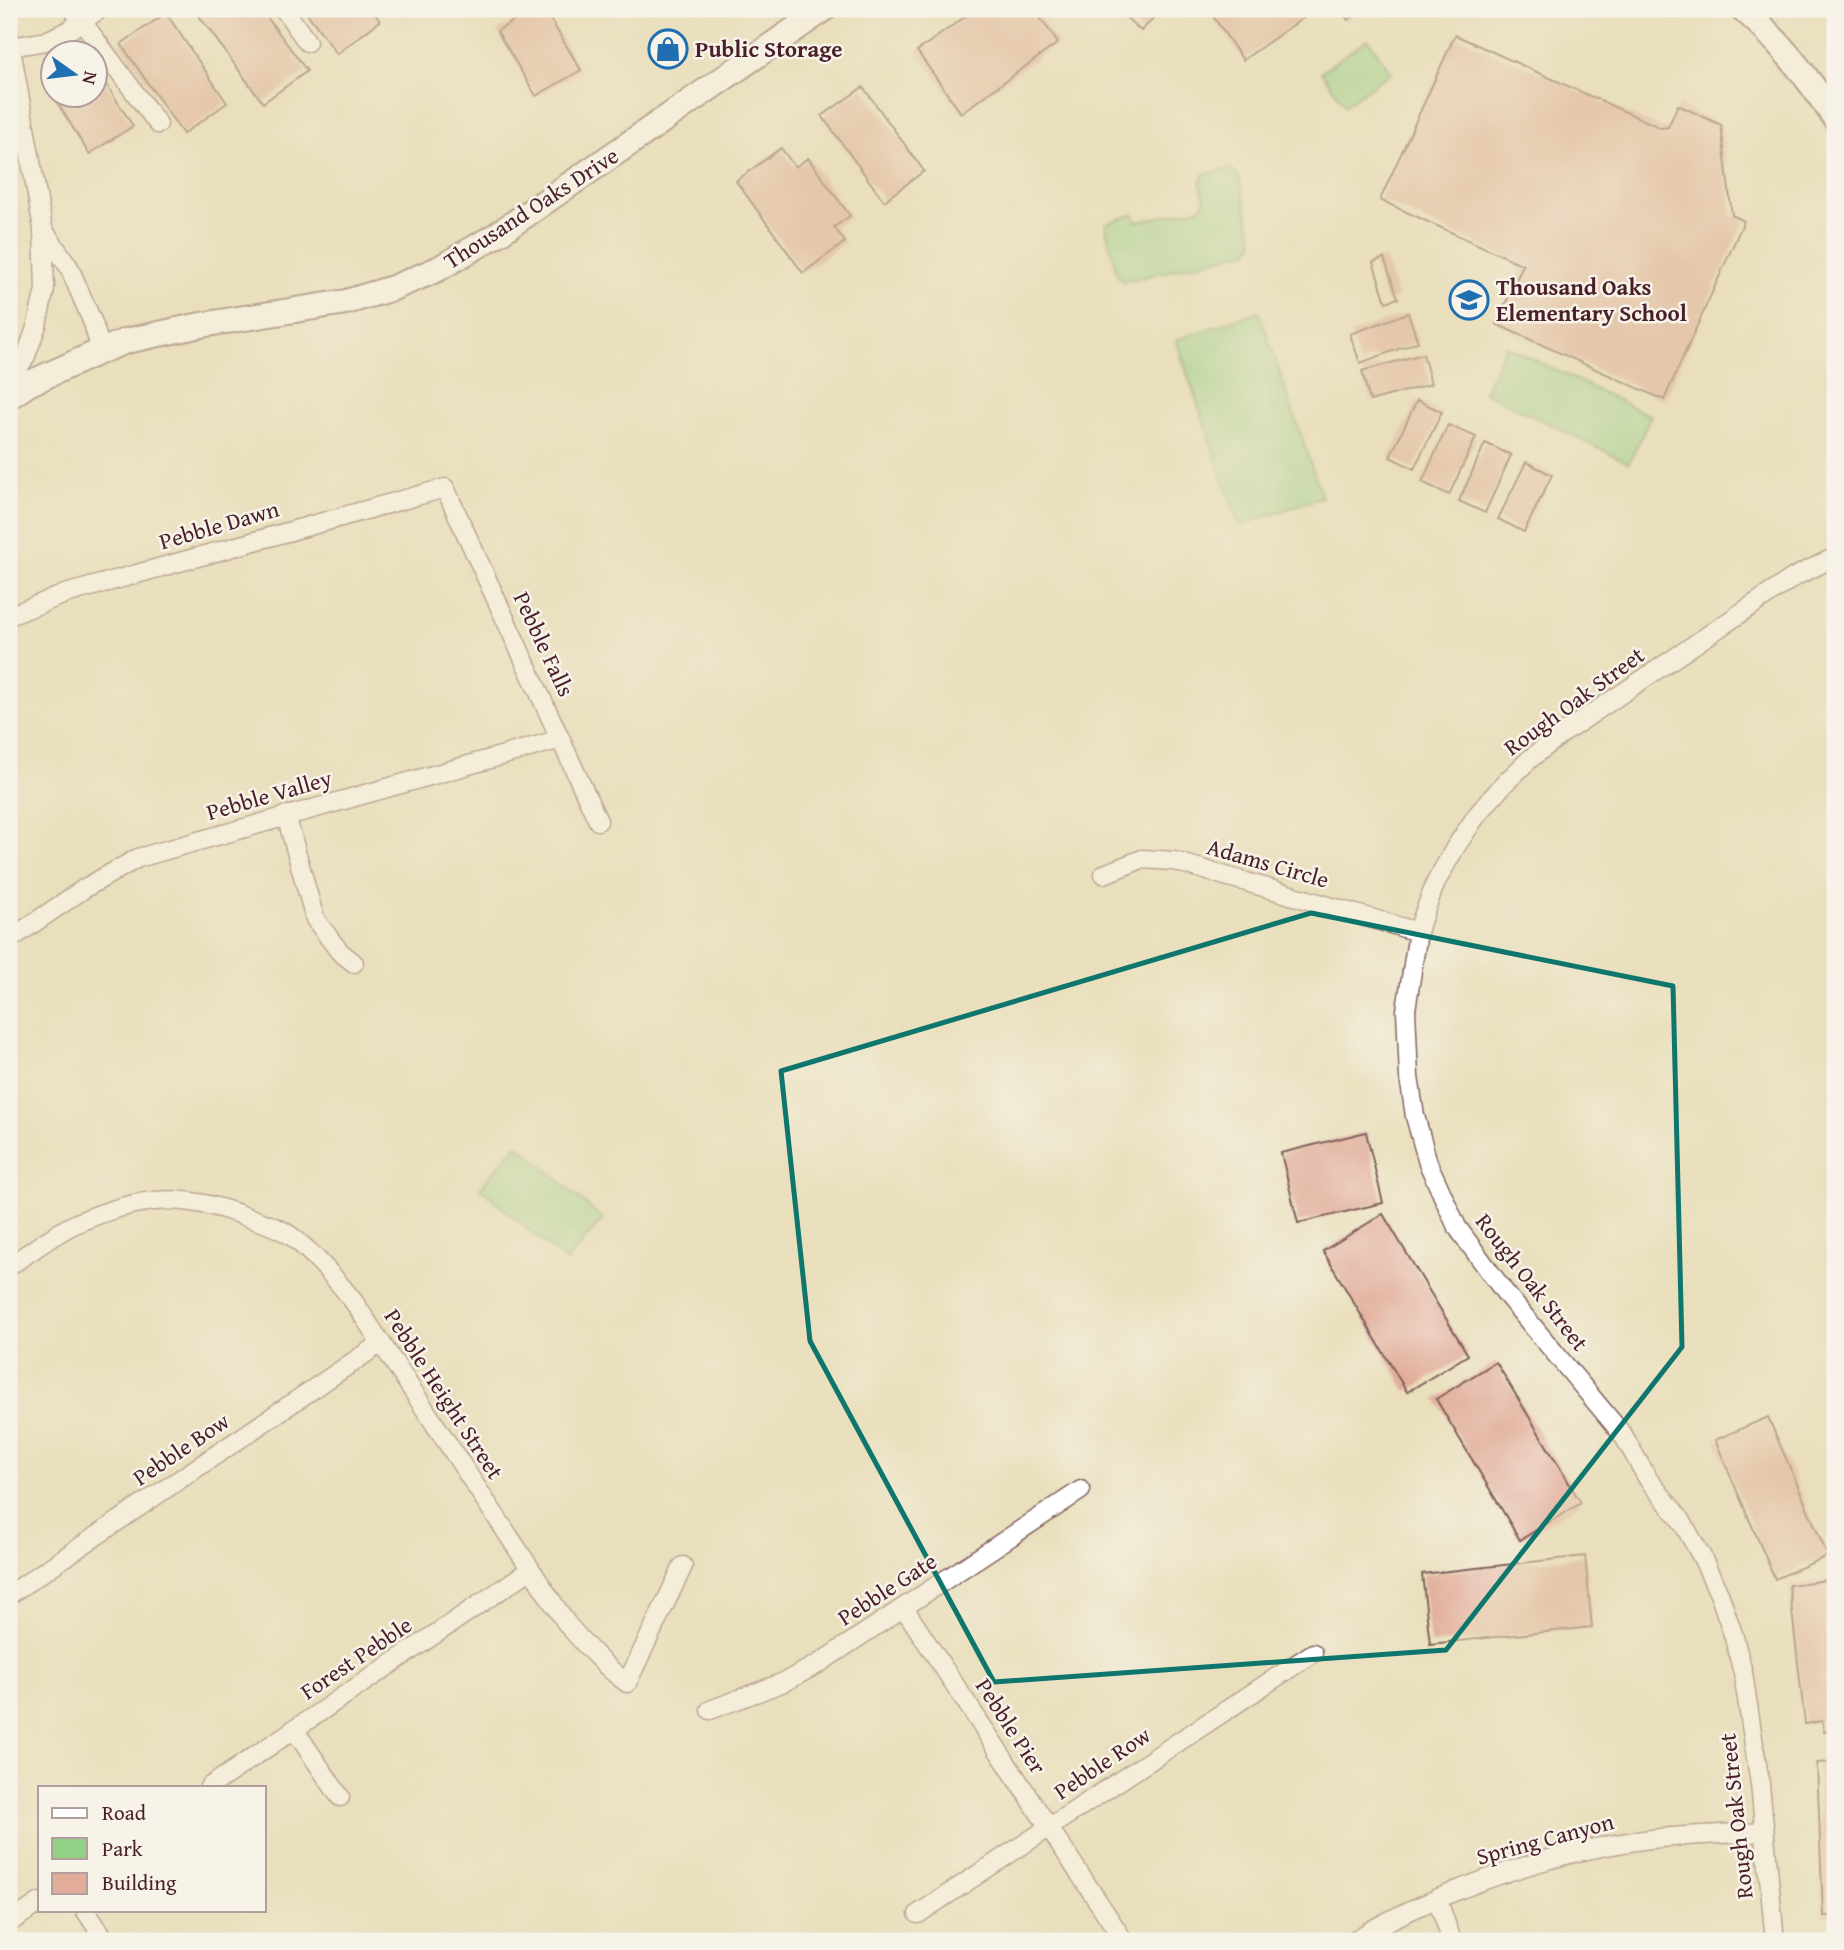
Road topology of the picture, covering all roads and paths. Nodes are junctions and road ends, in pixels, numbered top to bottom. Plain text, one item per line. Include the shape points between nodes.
1 (100, 9) edge
2 (284, 9) edge
3 (824, 9) edge
4 (1743, 9) edge
5 (77, 15) edge
6 (10, 42) edge
7 (307, 42) dead end
8 (1835, 118) edge
9 (158, 124) dead end
10 (43, 229) junction
11 (101, 351) junction
12 (9, 383) edge
13 (9, 397) edge
14 (445, 488) joint
15 (1835, 557) edge
16 (9, 616) edge
17 (561, 739) junction
18 (286, 816) junction
19 (598, 821) dead end
20 (1104, 873) dead end
21 (1418, 932) junction
22 (9, 940) edge
23 (354, 963) dead end
24 (9, 1266) edge
25 (381, 1343) junction
26 (1081, 1490) dead end
27 (683, 1566) dead end
28 (530, 1570) junction
29 (9, 1595) edge
30 (904, 1608) junction
31 (1313, 1653) dead end
32 (710, 1710) dead end
33 (295, 1730) junction
34 (211, 1786) edge
35 (340, 1797) dead end
36 (1049, 1827) junction
37 (1763, 1832) junction
38 (1437, 1898) junction
39 (38, 1903) edge
40 (86, 1912) edge
41 (918, 1914) dead end
42 (9, 1923) edge
43 (106, 1941) edge
44 (1124, 1941) edge
45 (1353, 1941) edge
46 (1452, 1941) edge
47 (1775, 1941) edge

1 - 5 street
2 - 7 street
3 - 11 main road, Thousand Oaks Drive via 498,234 438,269 346,302 201,325
4 - 8 main road via 1790,55
5 - 6 street via 69,30 46,41
5 - 9 street
6 - 10 street
10 - 11 street via 69,267
10 - 12 street via 45,289 26,356
11 - 13 main road, Thousand Oaks Drive
14 - 16 street, Pebble Dawn via 65,594
14 - 17 street, Pebble Falls
15 - 21 street, Rough Oak Street via 1794,577 1531,758 1477,815 1455,848 1436,882
17 - 18 street, Pebble Valley
17 - 19 street, Pebble Falls
18 - 22 street, Pebble Valley via 138,858
18 - 23 street via 315,919
20 - 21 street, Adams Circle via 1142,859 1174,861
21 - 37 street, Rough Oak Street via 1406,1010 1409,1077 1428,1163 1457,1227 1623,1435 1702,1557 1720,1596 1743,1673
24 - 25 street, Pebble Height Street via 73,1225 115,1208 160,1199 193,1201 224,1208 294,1238 327,1268
25 - 28 street, Pebble Height Street
25 - 29 street, Pebble Bow
26 - 30 street, Pebble Gate
27 - 28 street, Pebble Height Street via 626,1683 587,1648
28 - 33 street, Forest Pebble
30 - 32 street, Pebble Gate via 784,1682
30 - 36 street, Pebble Pier
31 - 36 street, Pebble Row
33 - 34 street, Forest Pebble
33 - 35 street
36 - 41 street, Pebble Row
36 - 44 street, Pebble Pier
37 - 38 street, Spring Canyon via 1634,1841 1576,1852 1509,1870
37 - 47 street, Rough Oak Street
38 - 45 street, Spring Canyon
38 - 46 street
39 - 42 street
40 - 43 street

